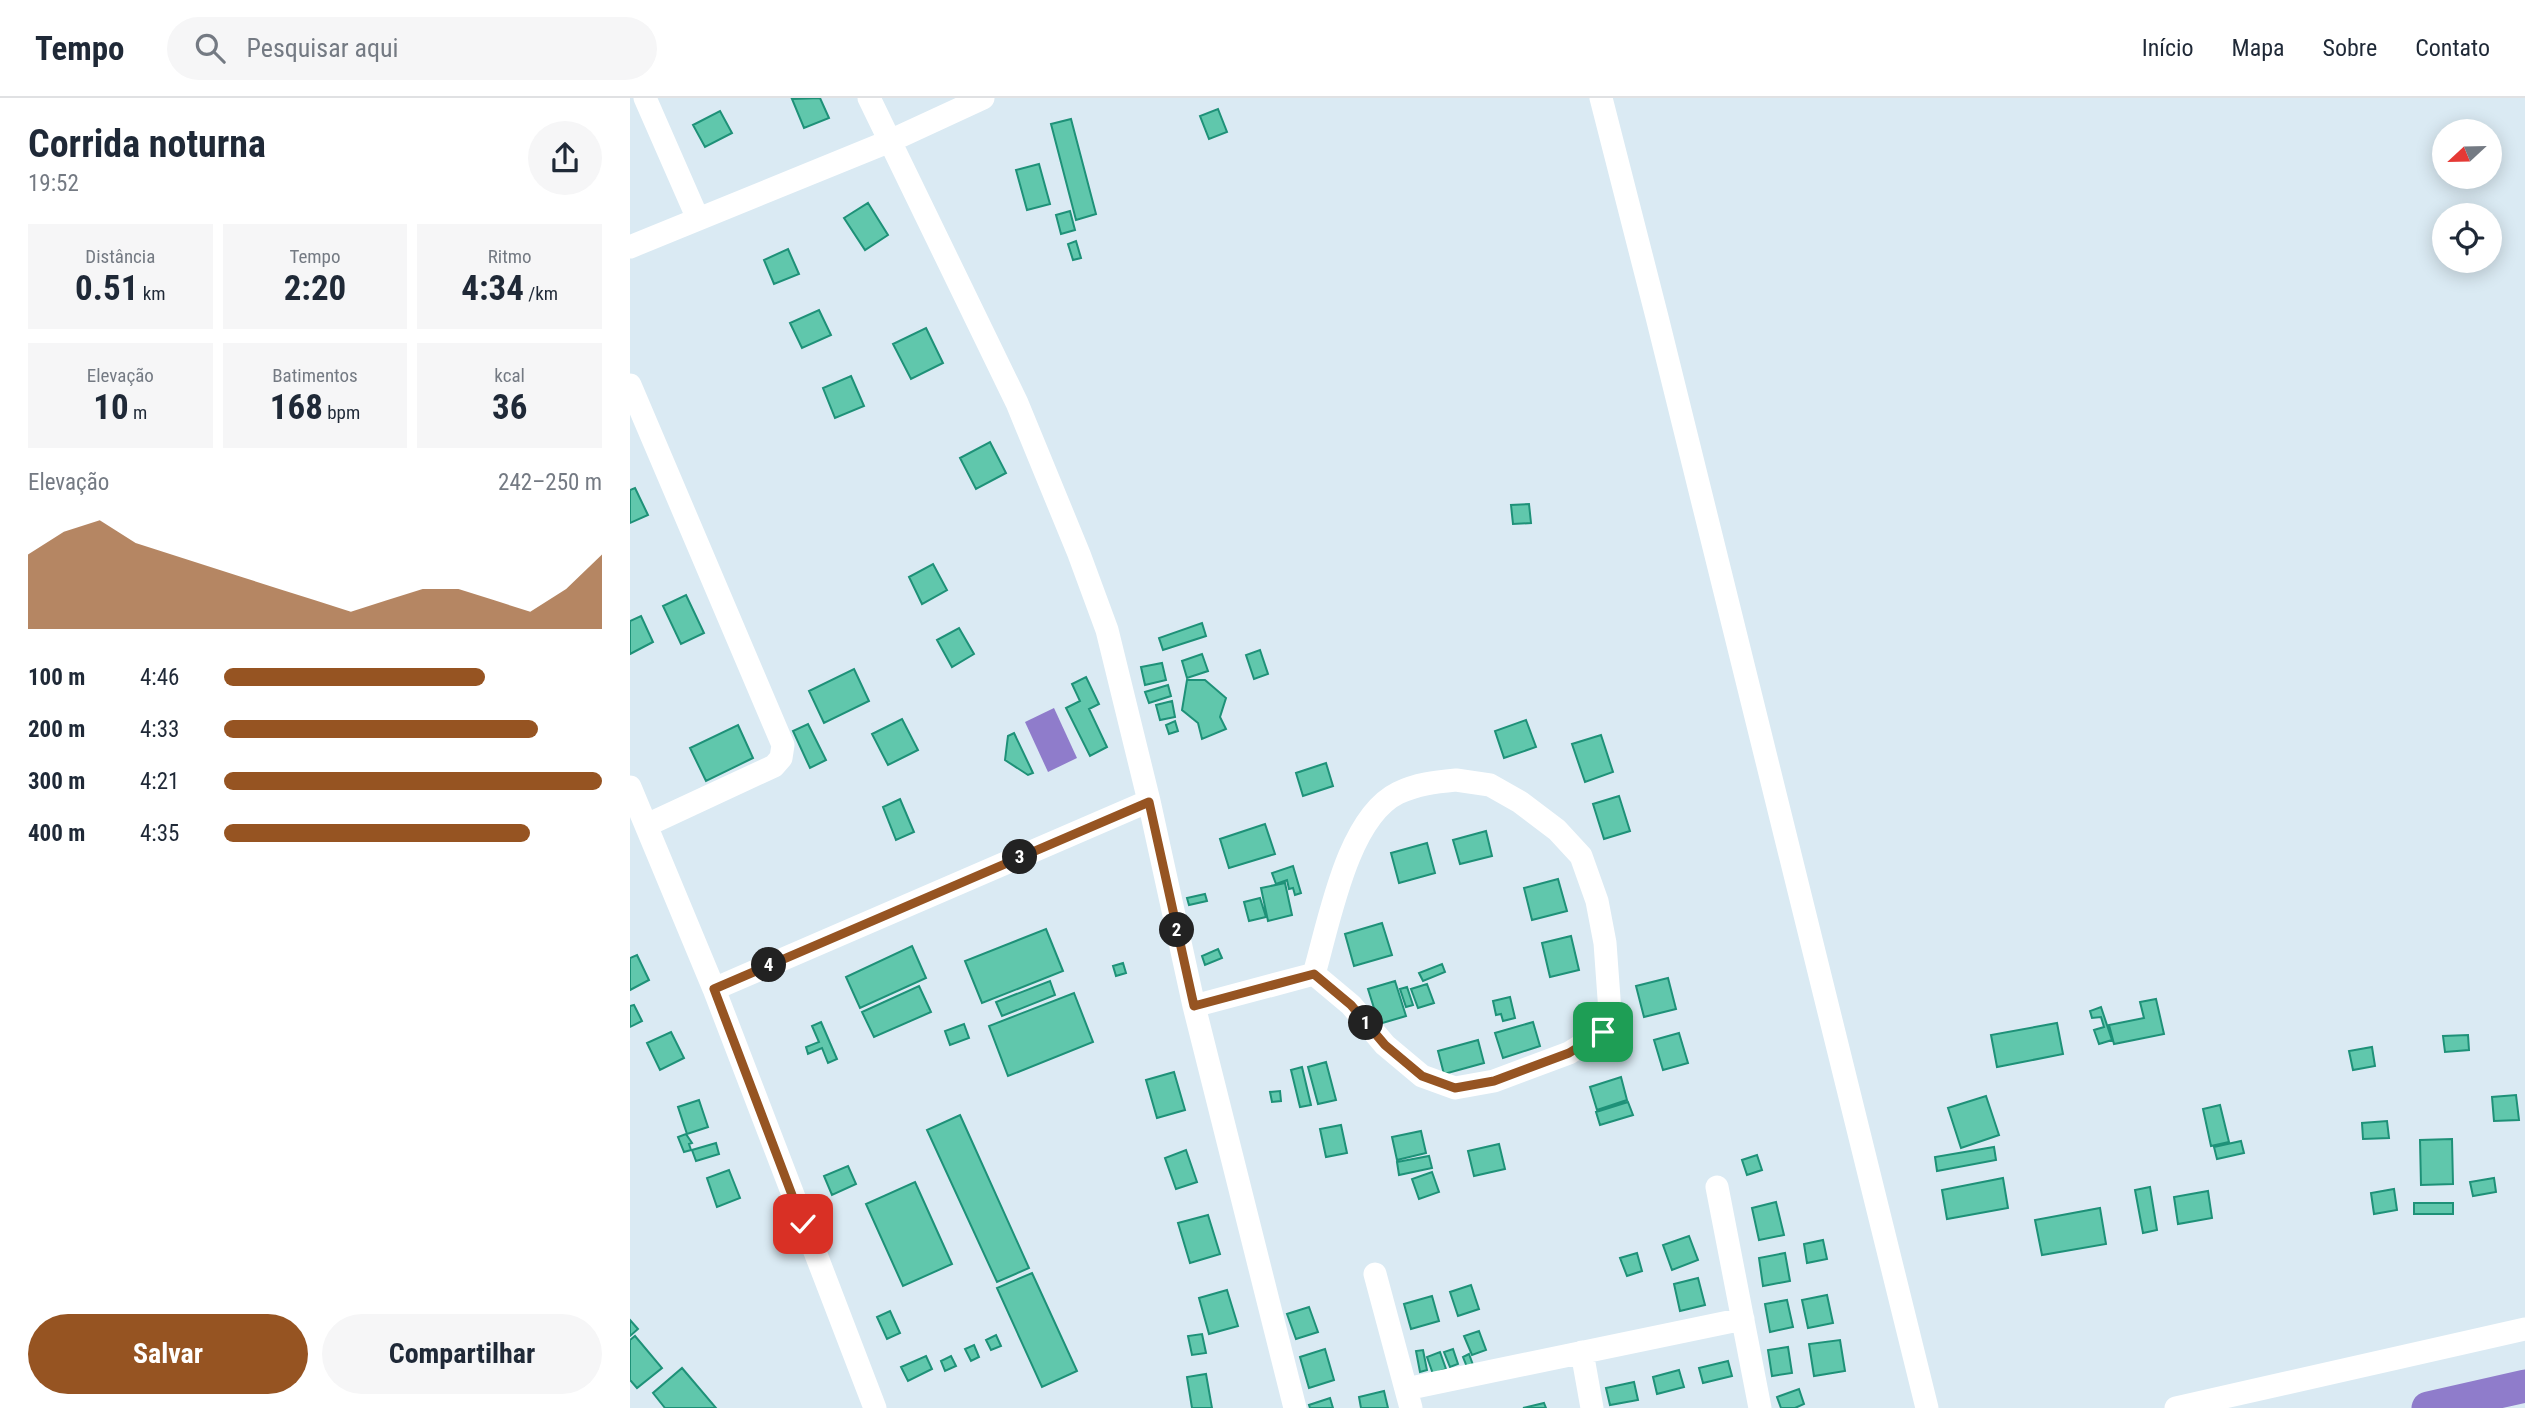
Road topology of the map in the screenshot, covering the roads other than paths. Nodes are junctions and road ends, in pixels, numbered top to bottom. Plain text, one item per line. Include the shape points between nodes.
1 (645, 98) edge
2 (869, 98) edge
3 (984, 98) edge
4 (1601, 98) edge
5 (891, 141) junction
6 (698, 219) junction
7 (630, 247) edge
8 (630, 385) edge
9 (630, 787) edge
10 (1149, 802) junction
11 (647, 825) junction
12 (1314, 974) junction
13 (714, 989) junction
14 (1194, 1006) junction
15 (1717, 1186) dead end
16 (1375, 1274) dead end
17 (1743, 1319) junction
18 (2525, 1329) edge
19 (1582, 1352) junction
20 (1408, 1399) edge
21 (875, 1408) edge
22 (1296, 1408) edge
23 (1592, 1408) edge
24 (1760, 1408) edge
25 (1927, 1408) edge
26 (2176, 1408) edge

1 - 6 street
2 - 5 street
3 - 5 street
4 - 25 street
5 - 6 street
5 - 10 street via 1017,403 1079,554 1107,630
6 - 7 street
8 - 11 street via 783,745 774,766
9 - 11 street
10 - 13 street
10 - 14 street
11 - 13 street
12 - 12 street via 1348,862 1359,834 1376,811 1396,794 1424,783 1456,780 1490,785 1557,830 1581,856 1605,943 1610,1019 1603,1032 1569,1053 1494,1081 1455,1088 1422,1076
12 - 14 street
13 - 21 street
14 - 22 street
15 - 17 street
16 - 20 street
17 - 19 street
17 - 24 street
18 - 26 street
19 - 20 street
19 - 23 street

